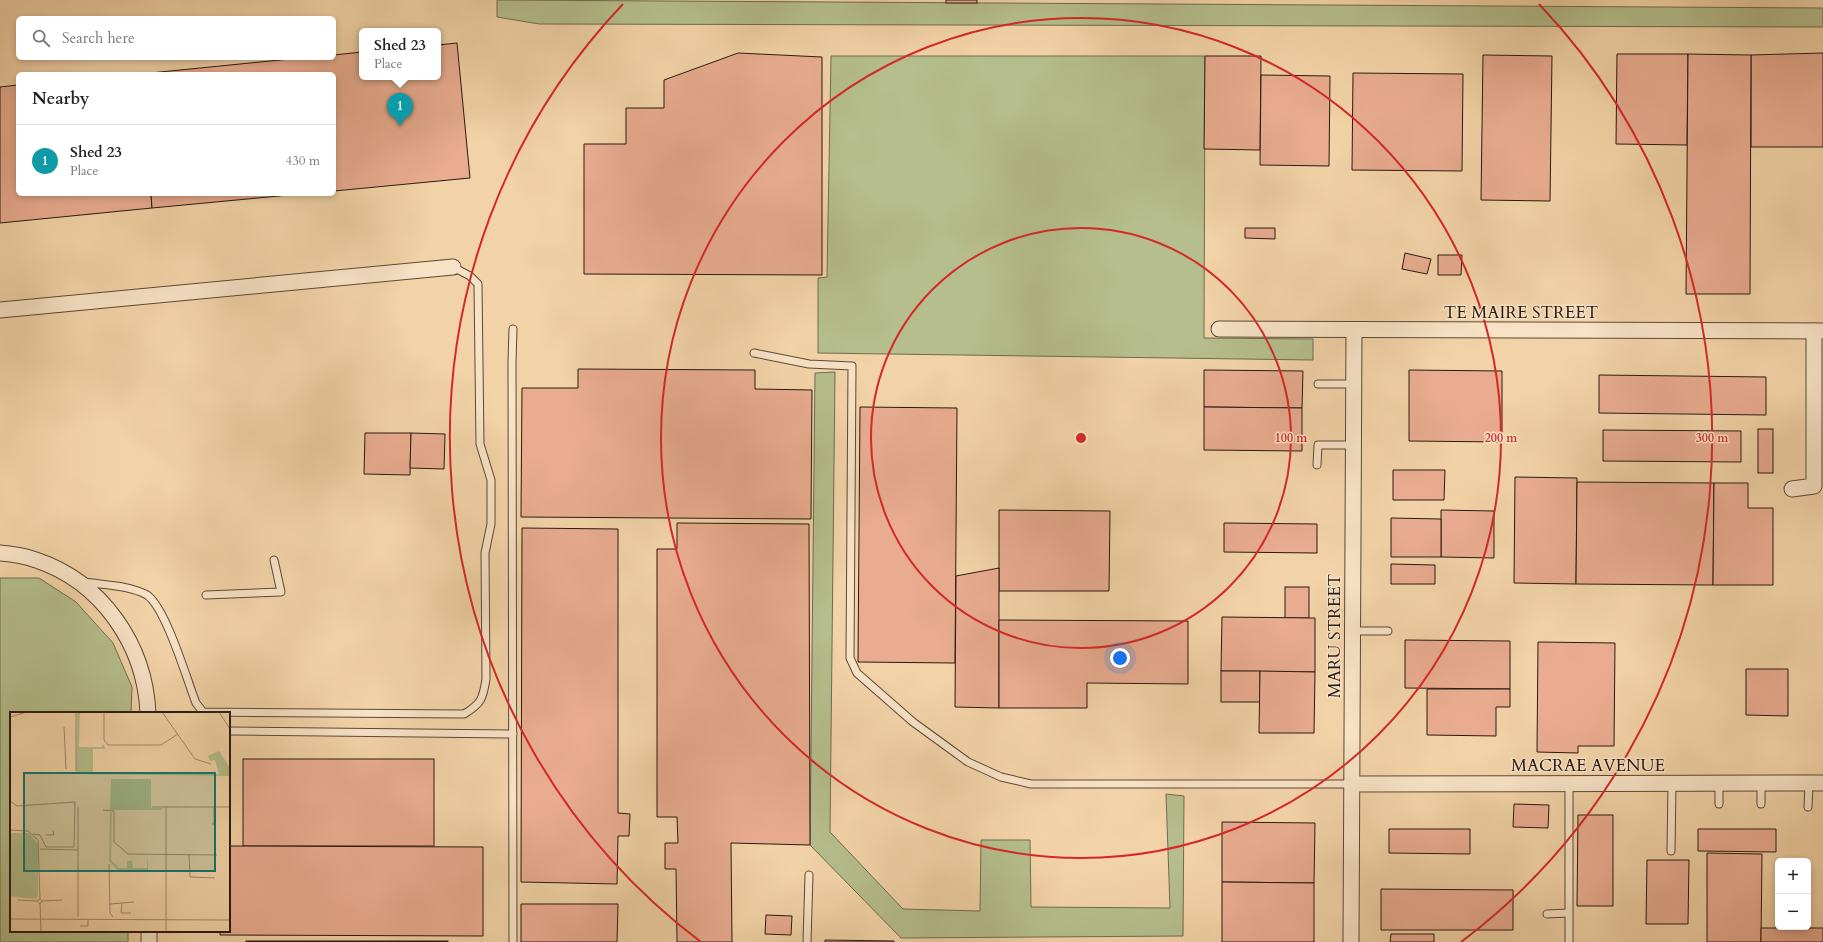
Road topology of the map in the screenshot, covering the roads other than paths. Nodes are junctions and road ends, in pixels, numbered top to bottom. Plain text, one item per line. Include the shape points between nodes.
1 (453, 267) joint
2 (0, 310) edge
3 (514, 329) dead end
4 (1219, 329) dead end
5 (1354, 331) junction
6 (1818, 331) edge
7 (754, 353) dead end
8 (1318, 384) dead end
9 (1354, 384) junction
10 (1354, 445) junction
11 (1318, 465) dead end
12 (1792, 489) dead end
13 (0, 552) edge
14 (274, 560) dead end
15 (78, 581) junction
16 (206, 595) dead end
17 (1353, 631) junction
18 (1388, 631) dead end
19 (148, 712) edge
20 (203, 712) edge
21 (230, 712) edge
22 (230, 731) edge
23 (512, 734) junction
24 (1761, 783) junction
25 (1352, 784) junction
26 (1672, 784) junction
27 (1719, 784) junction
28 (1816, 784) edge
29 (1569, 785) junction
30 (1719, 804) dead end
31 (1761, 804) dead end
32 (1808, 807) dead end
33 (1671, 851) dead end
34 (808, 875) dead end
35 (1568, 913) junction
36 (1547, 914) dead end
37 (150, 932) edge
38 (149, 942) edge
39 (513, 942) edge
40 (807, 942) edge
41 (1351, 942) edge
42 (1569, 942) edge

1 - 2 street
1 - 21 lane via 470,276 478,284 480,444 491,480 491,524 486,553 486,679 478,706 464,714
3 - 23 lane
4 - 5 street, TE MAIRE STREET
5 - 6 street, TE MAIRE STREET
5 - 9 street, MARU STREET
6 - 12 street via 1814,486
7 - 25 lane via 809,364 852,366 850,658 857,673 919,726 978,768 1031,784
8 - 9 lane
9 - 10 street, MARU STREET
10 - 11 lane via 1318,445
10 - 17 street, MARU STREET
13 - 15 street via 36,560
14 - 16 lane via 280,592
15 - 19 street via 96,596 122,626 142,671
15 - 20 lane via 126,588 147,596 162,614 196,703
17 - 18 lane
17 - 25 street, MARU STREET
22 - 23 lane
23 - 39 lane
24 - 27 street, MACRAE AVENUE
24 - 28 street, MACRAE AVENUE
24 - 31 lane
25 - 29 street, MACRAE AVENUE
25 - 41 street, MARU STREET
26 - 27 street, MACRAE AVENUE
26 - 29 street, MACRAE AVENUE
26 - 33 lane
27 - 30 lane
28 - 32 lane
29 - 35 lane
34 - 40 lane
35 - 36 lane
35 - 42 lane
37 - 38 street

